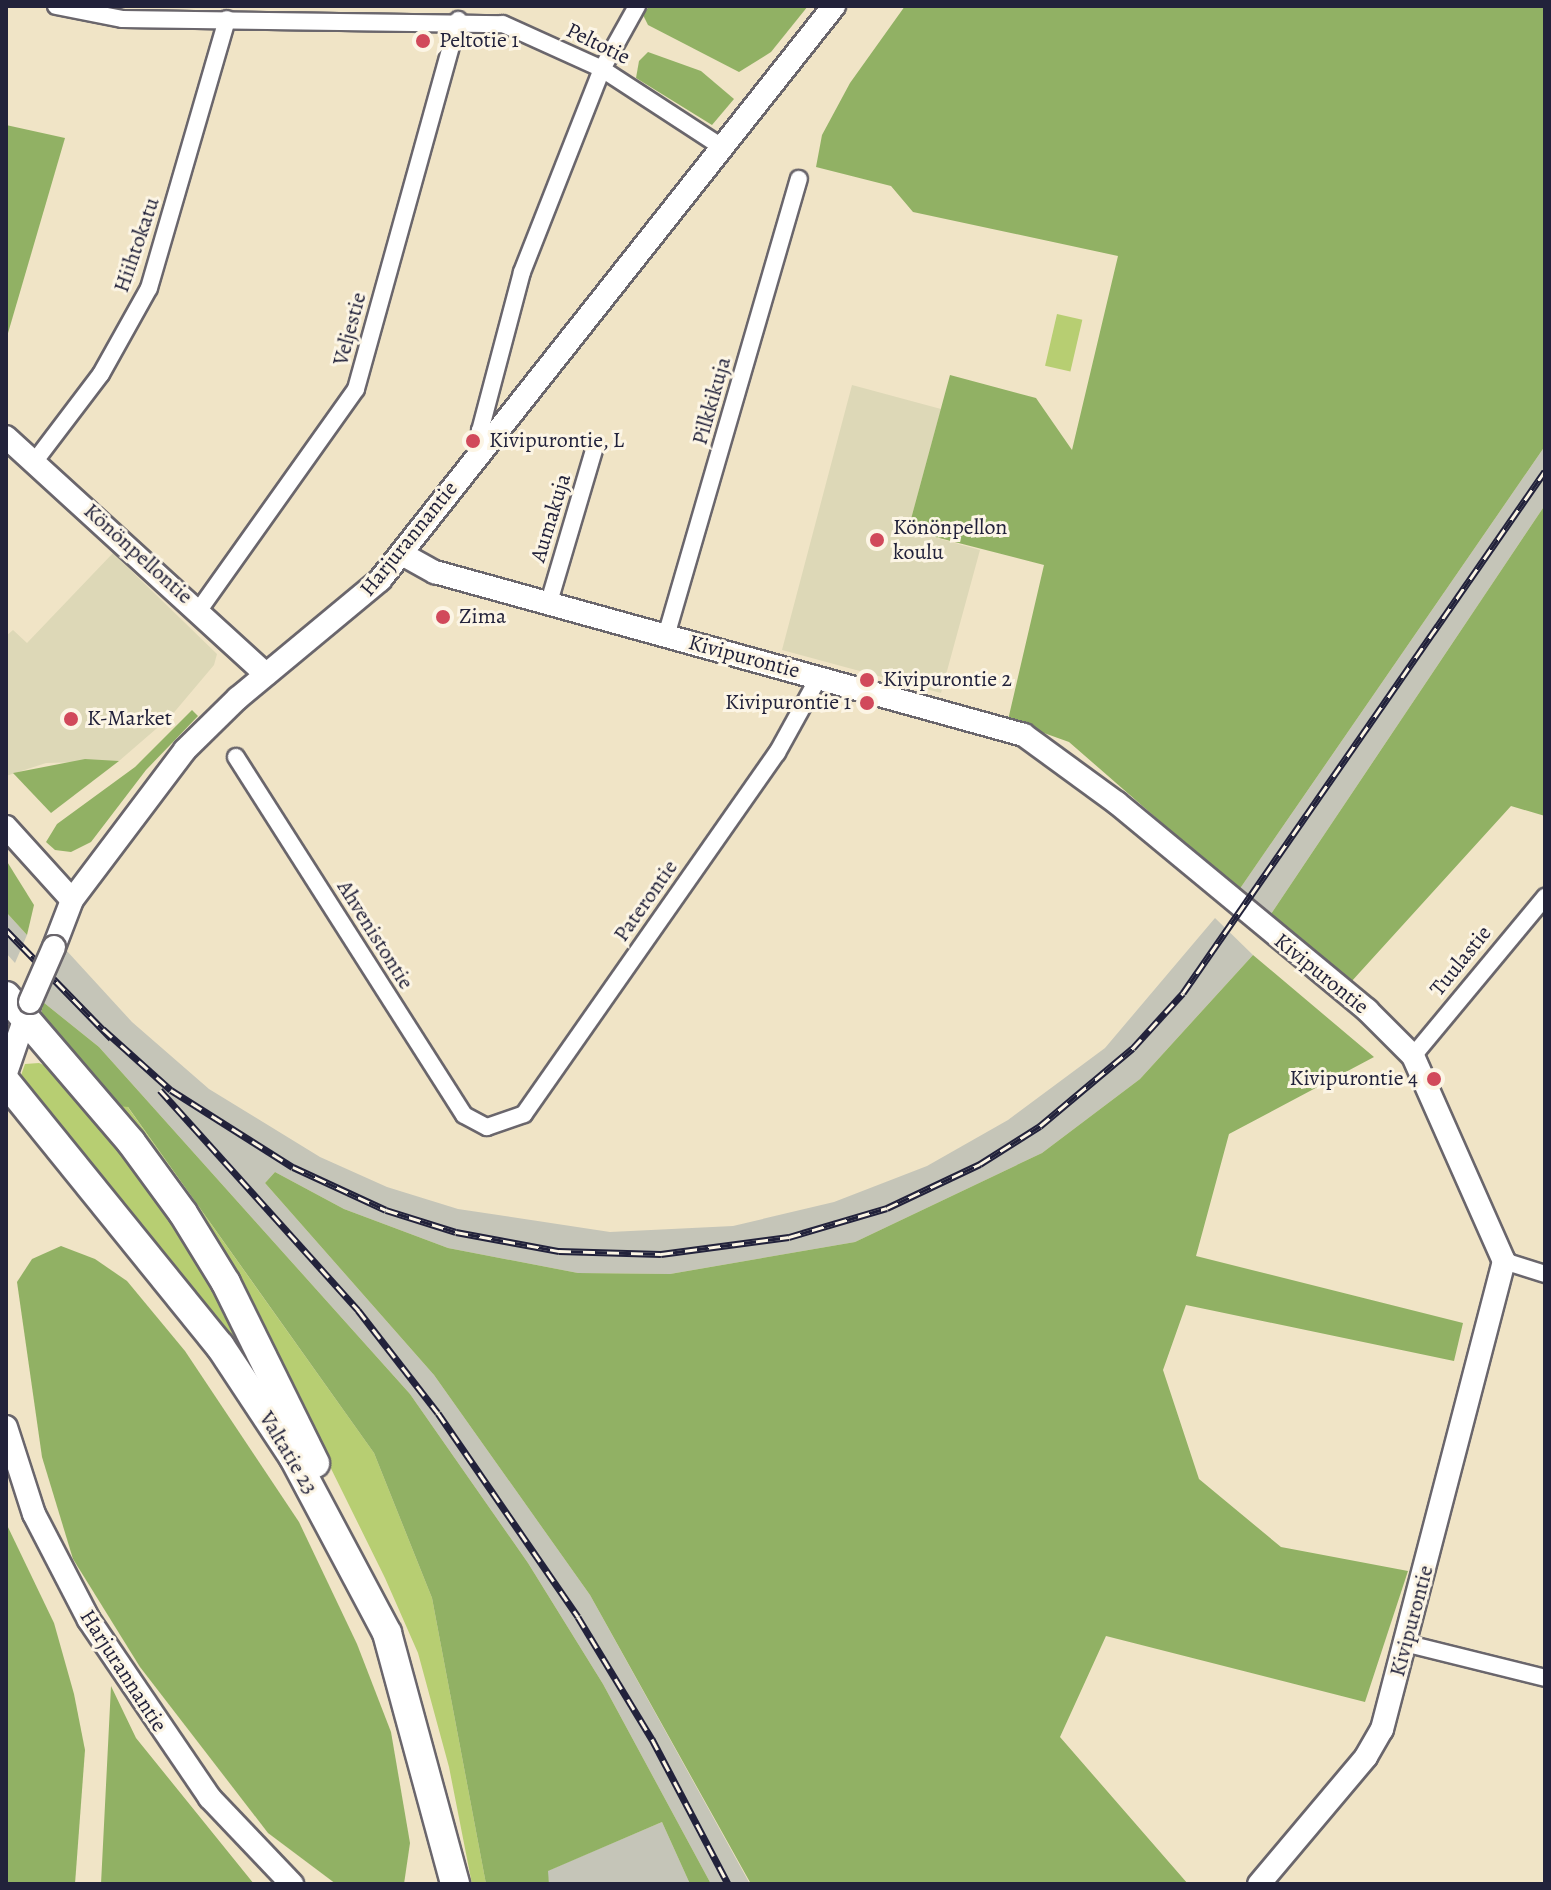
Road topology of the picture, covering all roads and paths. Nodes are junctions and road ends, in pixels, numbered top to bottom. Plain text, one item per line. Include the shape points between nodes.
1 (56, 6) edge
2 (637, 6) edge
3 (834, 6) edge
4 (227, 19) junction
5 (458, 20) junction
6 (602, 69) junction
7 (723, 148) junction
8 (799, 179) dead end
9 (488, 442) junction
10 (8, 443) edge
11 (595, 447) dead end
12 (35, 461) junction
13 (402, 554) junction
14 (549, 602) junction
15 (199, 610) junction
16 (666, 636) junction
17 (266, 674) junction
18 (819, 677) junction
19 (236, 757) dead end
20 (6, 827) edge
21 (1545, 897) edge
22 (72, 900) junction
23 (20, 1005) edge
24 (1413, 1056) junction
25 (6, 1073) edge
26 (6, 1082) edge
27 (487, 1127) joint
28 (1504, 1261) junction
29 (1545, 1274) edge
30 (6, 1427) edge
31 (387, 1633) junction
32 (1408, 1644) junction
33 (1545, 1678) edge
34 (447, 1846) junction
35 (292, 1884) edge
36 (444, 1884) edge
37 (455, 1884) edge
38 (1259, 1884) edge

1 - 4 street, Peltotie via 122,19
2 - 6 street
3 - 7 street, Harjurannantie
4 - 5 street, Peltotie
4 - 12 street, Hiihtokatu via 149,288 101,374
5 - 6 street, Peltotie via 503,24
5 - 15 street, Veljestie via 356,389
6 - 7 street, Peltotie
6 - 9 street via 522,272 480,431
7 - 9 street, Harjurannantie
8 - 16 street, Pilkkikuja
9 - 13 street, Harjurannantie
10 - 12 street, Könönpellontie
11 - 14 street, Aumakuja
12 - 15 street, Könönpellontie
13 - 14 street, Kivipurontie via 435,572
13 - 17 street, Harjurannantie via 349,609
14 - 16 street, Kivipurontie
15 - 17 street, Könönpellontie
16 - 18 street, Kivipurontie
17 - 22 street, Harjurannantie via 185,750
18 - 24 street, Kivipurontie via 1024,735 1047,748 1367,1010
18 - 27 street, Paterontie via 777,753 524,1114
19 - 27 street, Ahvenistontie via 464,1115
20 - 22 street
21 - 24 street, Tuulastie
22 - 23 street, Harjurannantie, bridge via 54,947
23 - 25 street, Harjurannantie
23 - 31 highway via 131,1142 226,1283 344,1520
24 - 28 street, Kivipurontie
26 - 31 highway, Valtatie 23 via 220,1346 294,1458
28 - 29 street
28 - 32 street, Kivipurontie
30 - 35 street, Harjurannantie via 34,1514 89,1620 210,1798
31 - 34 highway, Valtatie 23
32 - 33 street
32 - 38 street, Kivipurontie via 1382,1729 1366,1757
34 - 36 highway
34 - 37 highway, Valtatie 23

